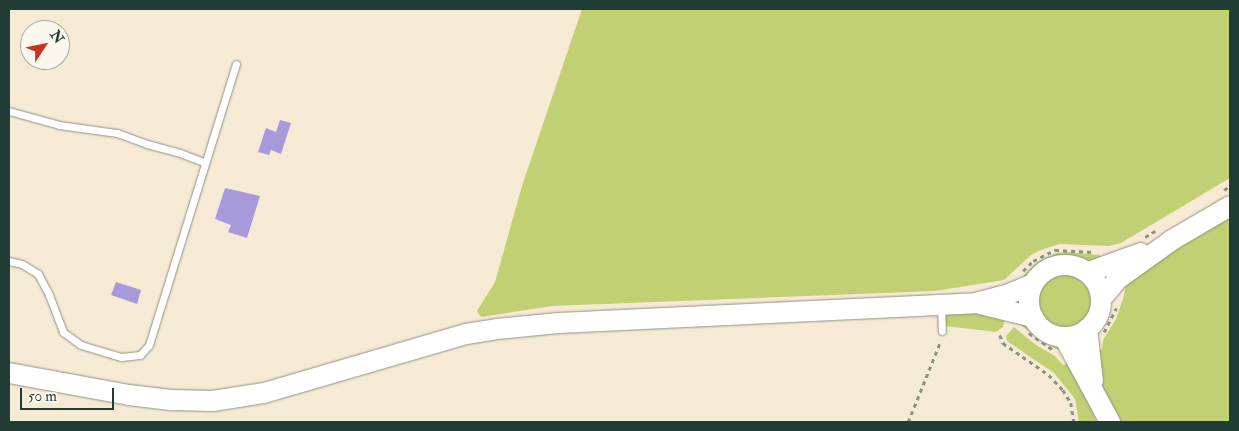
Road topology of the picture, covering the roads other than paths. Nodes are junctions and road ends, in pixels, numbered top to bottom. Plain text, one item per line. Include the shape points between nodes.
1 (236, 64) dead end
2 (9, 111) edge
3 (204, 162) junction
4 (1230, 206) edge
5 (1172, 240) junction
6 (9, 261) edge
7 (1089, 272) junction
8 (1026, 279) junction
9 (1109, 302) junction
10 (976, 303) junction
11 (941, 306) junction
12 (1030, 325) junction
13 (942, 331) road end
14 (1095, 331) junction
15 (1064, 337) junction
16 (9, 373) edge
17 (1095, 398) junction
18 (1110, 422) edge

1 - 3 lane
2 - 3 lane via 59,125 117,132
3 - 6 lane via 150,346 140,355 121,357 81,344 63,332 38,274 22,264
4 - 5 main road
5 - 7 main road
5 - 9 main road via 1118,279
7 - 8 main road via 1073,266 1058,266
7 - 9 main road
8 - 10 main road via 1009,294
8 - 12 main road
9 - 14 main road via 1101,308
10 - 11 main road
10 - 12 main road
11 - 13 lane
11 - 16 main road via 559,322 497,329 466,334 264,393 213,401 129,395
12 - 15 main road
14 - 15 main road
14 - 17 main road via 1087,340
15 - 17 main road
17 - 18 main road

